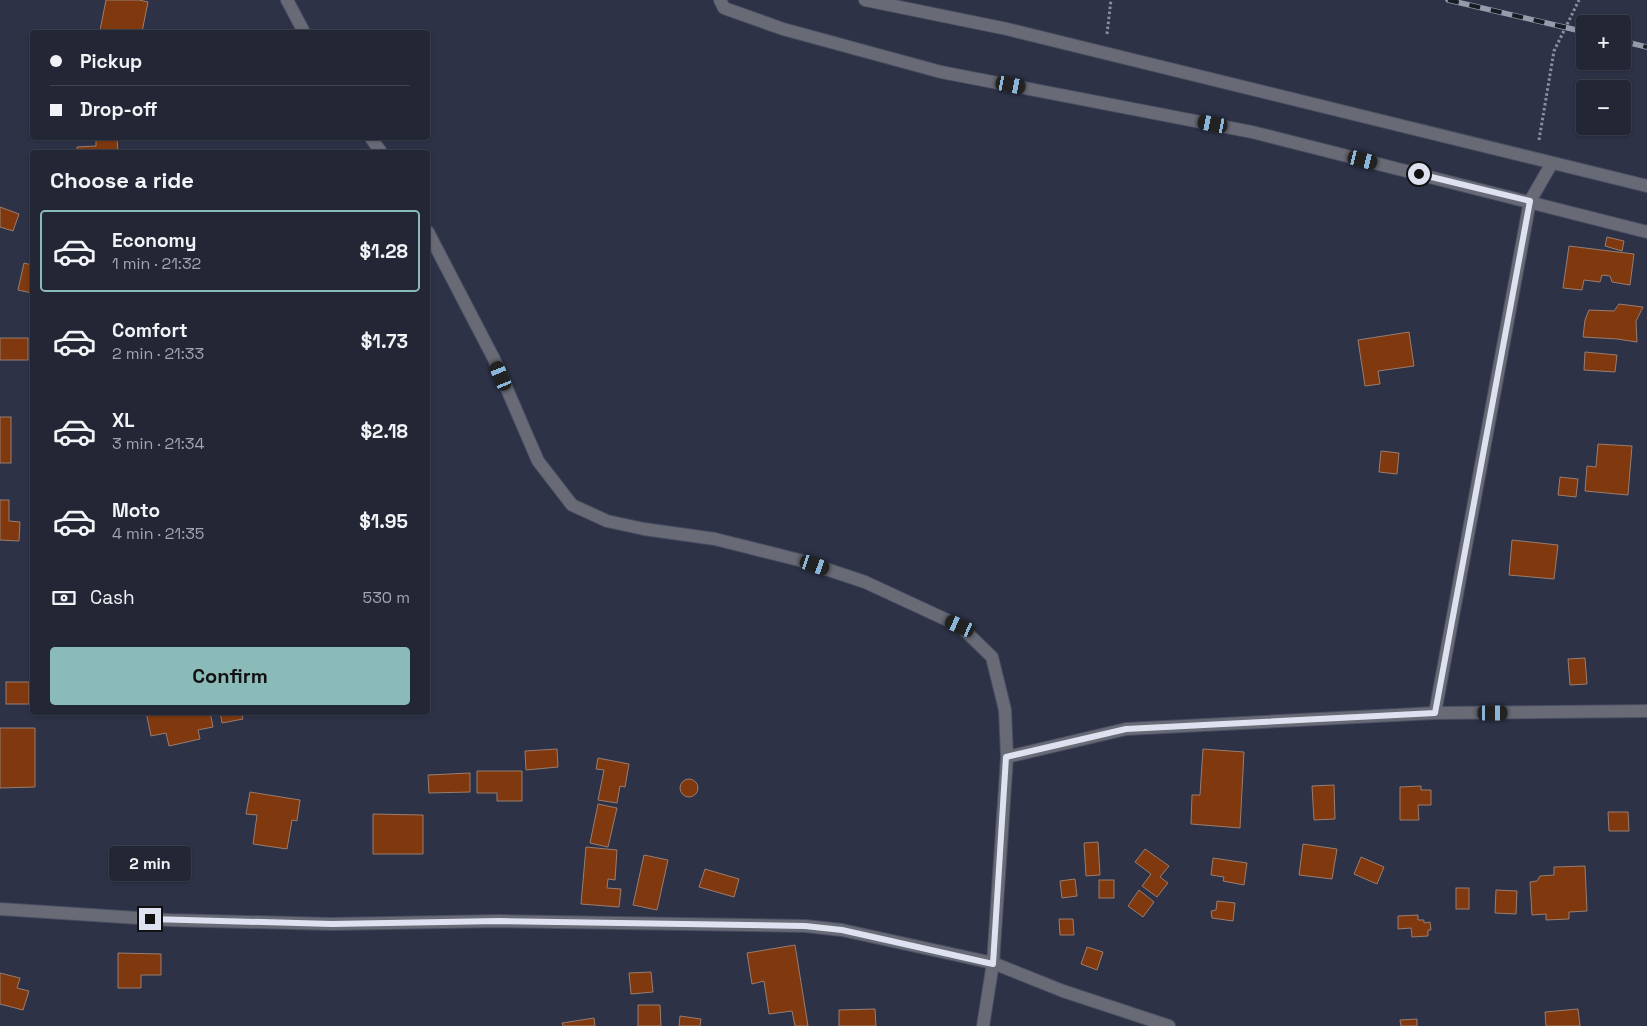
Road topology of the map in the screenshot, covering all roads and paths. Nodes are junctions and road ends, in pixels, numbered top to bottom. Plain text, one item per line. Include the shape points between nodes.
1 (287, 0) edge
2 (720, 0) edge
3 (866, 0) edge
4 (1579, 0) edge
5 (303, 30) edge
6 (1535, 159) junction
7 (1552, 163) junction
8 (1647, 186) edge
9 (1530, 201) junction
10 (1647, 232) edge
11 (430, 236) edge
12 (1647, 711) edge
13 (1435, 713) junction
14 (1006, 757) junction
15 (0, 909) edge
16 (993, 964) junction
17 (983, 1026) edge
18 (1169, 1026) edge

1 - 5 street
2 - 9 street via 724,8 783,29 940,72 1252,132
3 - 6 street via 1006,29
4 - 6 path via 1554,51
6 - 7 street
7 - 8 street
7 - 9 street
9 - 10 street
9 - 13 street
11 - 14 street via 494,359 538,461 572,505 607,522 715,539 799,560 865,582 960,626 992,657 1005,710
12 - 13 street
13 - 14 street via 1126,729
14 - 16 street
15 - 16 street via 169,920 332,924 499,921 805,926 842,930
16 - 17 street
16 - 18 street

